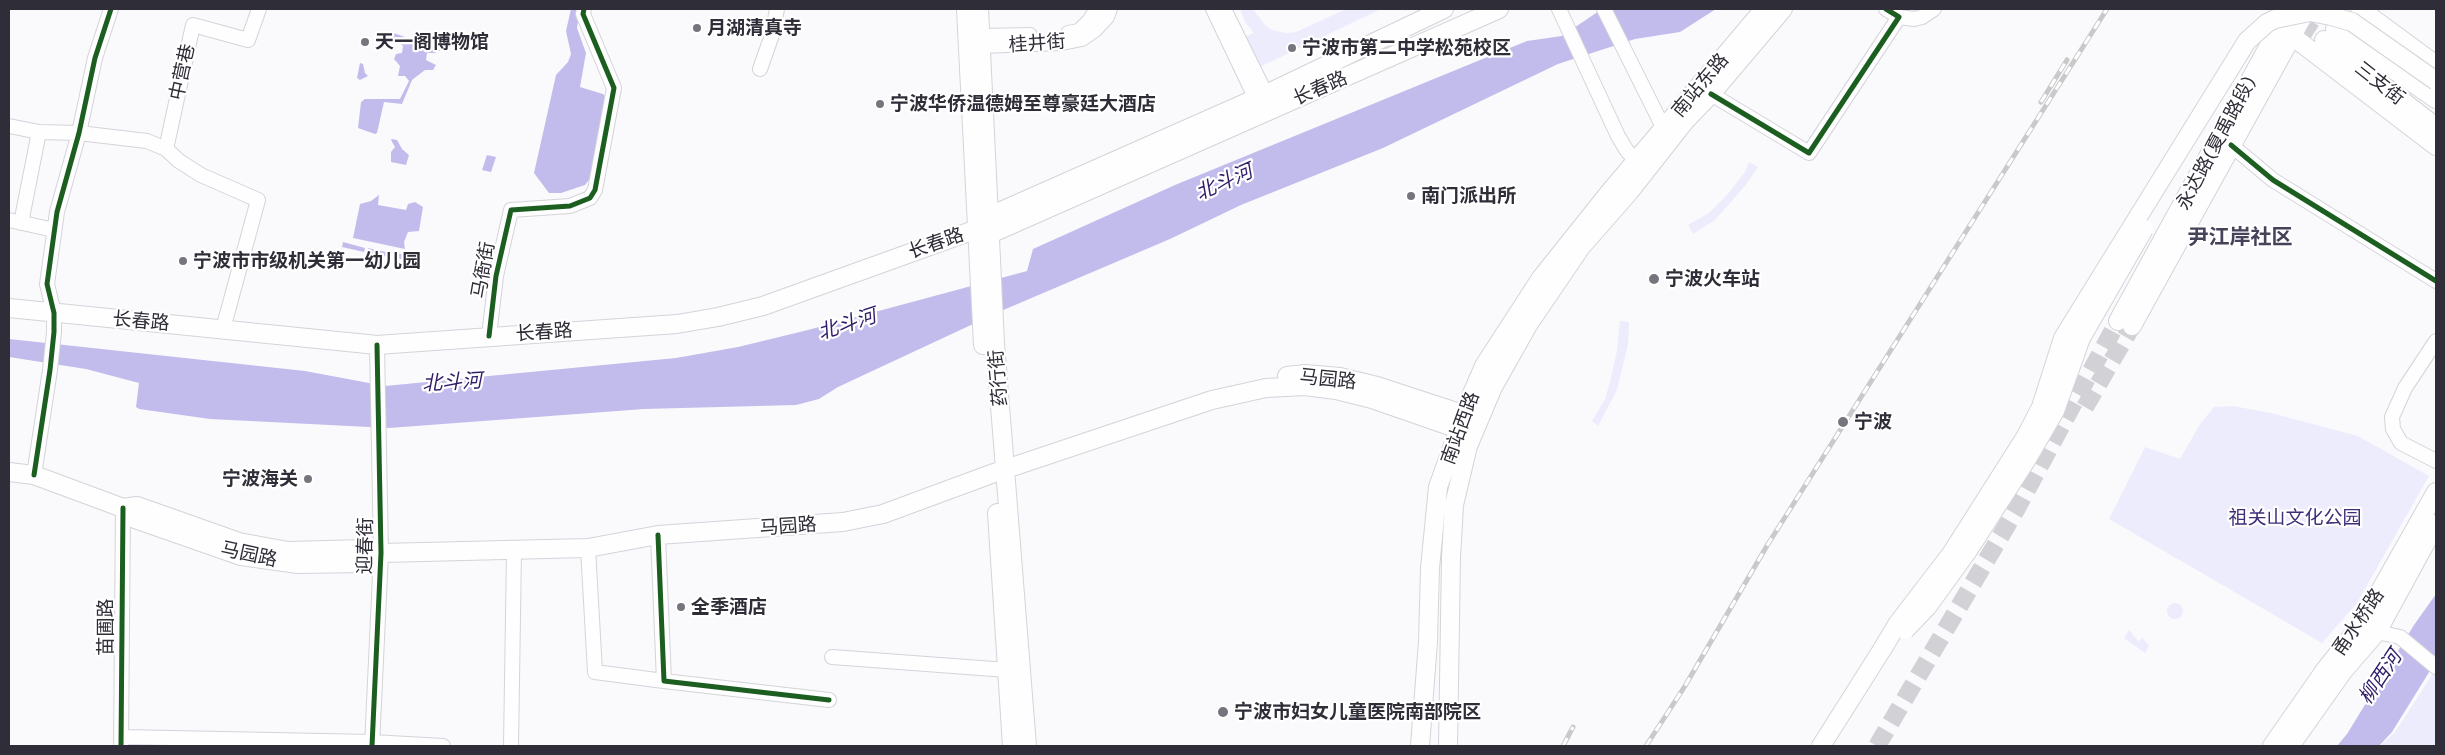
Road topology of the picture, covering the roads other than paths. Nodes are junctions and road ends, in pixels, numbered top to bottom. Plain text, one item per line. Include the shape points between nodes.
1 (111, 9) edge
2 (259, 9) edge
3 (584, 9) edge
4 (777, 9) edge
5 (966, 9) edge
6 (979, 9) edge
7 (1096, 9) edge
8 (1110, 9) edge
9 (1213, 9) edge
10 (1224, 9) edge
11 (1444, 9) edge
12 (1499, 9) edge
13 (1604, 9) edge
14 (1764, 9) edge
15 (1783, 9) edge
16 (1886, 9) edge
17 (1934, 9) edge
18 (2307, 9) edge
19 (2360, 9) edge
20 (2286, 13) edge
21 (1561, 14) edge
22 (1899, 16) junction
23 (2292, 36) junction
24 (980, 41) junction
25 (2436, 65) edge
26 (760, 69) dead end
27 (2436, 81) edge
28 (1711, 94) junction
29 (1262, 97) junction
30 (2436, 99) edge
31 (9, 126) edge
32 (2436, 127) edge
33 (39, 132) junction
34 (79, 133) junction
35 (1667, 135) junction
36 (2231, 145) junction
37 (2436, 146) edge
38 (166, 149) junction
39 (1641, 166) junction
40 (990, 216) junction
41 (15, 222) edge
42 (54, 230) junction
43 (981, 232) junction
44 (2436, 281) edge
45 (9, 308) edge
46 (54, 313) junction
47 (222, 329) junction
48 (488, 336) junction
49 (2436, 341) edge
50 (377, 345) junction
51 (1469, 424) junction
52 (2436, 461) edge
53 (1000, 471) junction
54 (9, 472) edge
55 (34, 475) junction
56 (2436, 492) edge
57 (123, 508) junction
58 (2436, 524) edge
59 (658, 535) junction
60 (588, 548) junction
61 (514, 551) junction
62 (381, 553) junction
63 (2378, 632) junction
64 (1883, 648) junction
65 (832, 657) dead end
66 (2436, 666) edge
67 (1007, 670) junction
68 (664, 681) junction
69 (829, 700) dead end
70 (122, 742) edge
71 (372, 744) edge
72 (442, 746) edge
73 (511, 746) edge
74 (1012, 746) edge
75 (1027, 746) edge
76 (1420, 746) edge
77 (1448, 746) edge
78 (1821, 746) edge
79 (2272, 746) edge
80 (2290, 746) edge

1 - 34 street via 95,58
2 - 38 street, 中营巷 via 248,40 193,25
3 - 48 street, 马衙街 via 583,14 614,88 595,190 590,198 570,206 510,210
4 - 26 street
5 - 43 main road, 药行街
6 - 24 main road, 药行街
7 - 24 street, 桂井街 via 1079,31
8 - 24 street, 桂井街 via 1096,30 1082,39 1062,43
9 - 29 street
10 - 29 street
11 - 29 main road, 长春路
12 - 43 main road, 长春路
13 - 35 street
14 - 35 main road, 南站东路
15 - 28 main road, 南站东路
16 - 22 street
17 - 22 street via 1914,19
18 - 23 main road, 永达路(夏禹路段)
19 - 25 main road
20 - 23 main road
20 - 36 main road, 永达路(夏禹路段) via 2125,324
20 - 64 main road, bridge via 2240,66 2081,338 2055,411 2028,458 1928,606
21 - 39 street via 1618,136
22 - 28 street via 1809,153
23 - 36 main road, 永达路(夏禹路段)
23 - 37 main road
24 - 40 main road, 药行街
27 - 64 main road, bridge via 2352,22 2340,18 2310,12 2296,13 2267,23 2252,36 2239,51 2063,338 2041,407 2026,436 1952,554 1898,623
28 - 35 main road, 南站东路
29 - 40 main road, 长春路
30 - 32 main road, 三支街 via 2329,34
31 - 33 street
33 - 34 street
33 - 41 street
34 - 38 street via 147,141
34 - 42 street
35 - 39 main road, 南站东路
36 - 44 street via 2273,180
38 - 47 street via 201,175 258,200
39 - 51 main road, 南站西路 via 1541,278 1507,328 1484,366
40 - 43 main road, 药行街
41 - 42 street
42 - 46 street via 47,284
43 - 48 main road, 长春路 via 718,318 677,324
43 - 53 main road, 药行街
45 - 46 main road, 长春路
46 - 47 main road, 长春路
46 - 55 street via 50,370
47 - 50 main road, 长春路
48 - 50 main road, 长春路
49 - 52 street via 2405,388 2392,417 2400,443
50 - 62 street, 迎春街
51 - 53 main road, 马园路 via 1377,386 1340,377 1305,374 1261,378 1218,390 1178,411
51 - 76 main road, 南站西路 via 1438,487
51 - 77 main road, 南站西路 via 1468,446 1454,505
53 - 59 main road, 马园路 via 883,514 843,522
53 - 67 main road, 药行街
53 - 75 main road, 药行街
54 - 55 main road, 马园路
55 - 57 main road, 马园路
56 - 79 main road, 甬水桥路 via 2362,623
57 - 62 main road, 马园路 via 137,506 239,542 288,551 364,549
57 - 70 street, 苗圃路
58 - 63 main road, 甬水桥路
59 - 60 main road, 马园路
59 - 68 street
60 - 61 main road, 马园路
60 - 68 street via 595,672
61 - 62 main road, 马园路
61 - 73 street
62 - 71 street, 迎春街
63 - 66 street via 2400,638
63 - 80 main road, 甬水桥路 via 2344,670
64 - 78 main road
65 - 67 street
67 - 74 main road, 药行街
68 - 69 street
70 - 71 street
71 - 72 street

